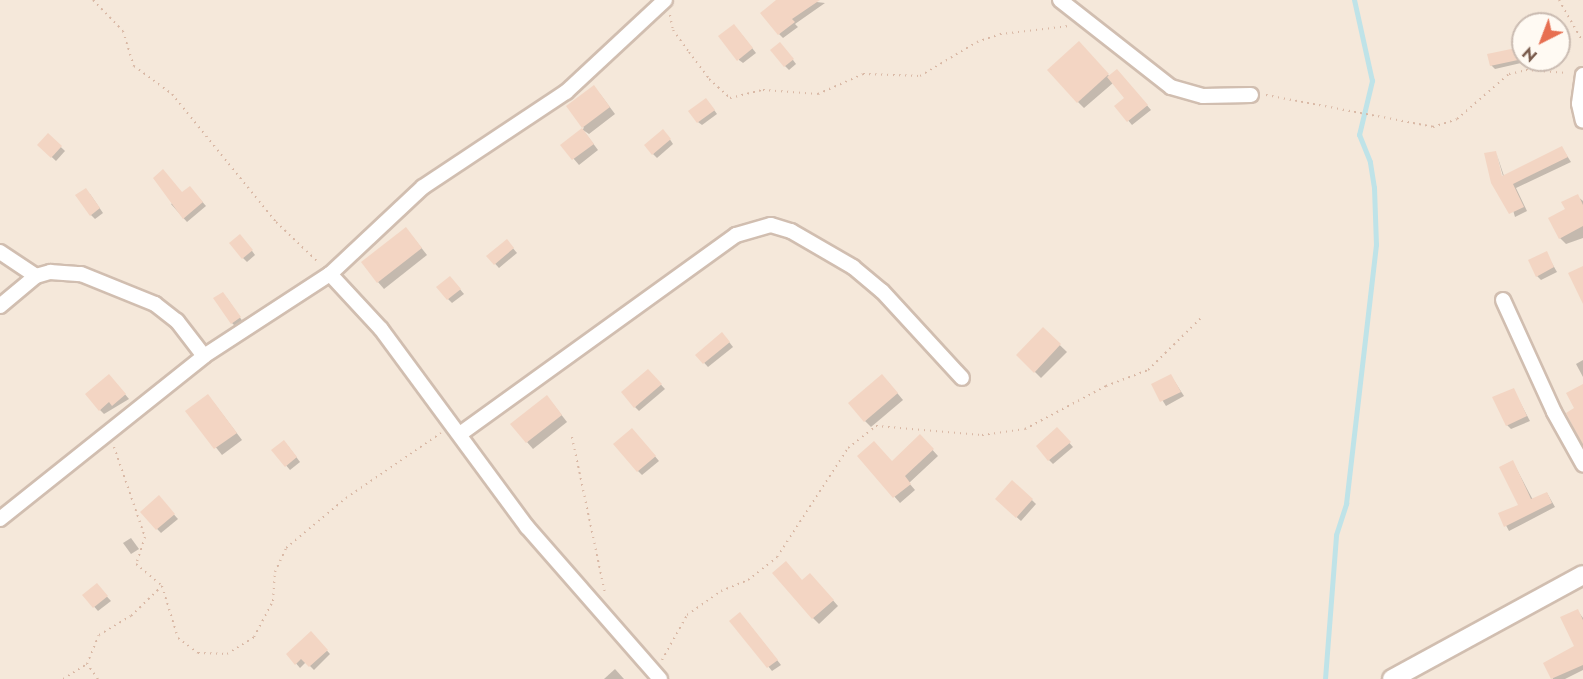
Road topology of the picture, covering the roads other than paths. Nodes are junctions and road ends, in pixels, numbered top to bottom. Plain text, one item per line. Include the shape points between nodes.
1 (1060, 0) edge
2 (667, 5) edge
3 (1583, 75) edge
4 (1251, 95) road end
5 (1583, 121) edge
6 (0, 252) edge
7 (330, 274) junction
8 (36, 276) junction
9 (1503, 300) dead end
10 (0, 306) edge
11 (204, 356) junction
12 (962, 378) dead end
13 (457, 430) junction
14 (1583, 464) edge
15 (0, 519) edge
16 (1583, 574) edge
17 (657, 676) edge
18 (1392, 679) edge

1 - 4 street via 1171,87 1203,96
2 - 7 street via 588,75 423,187
3 - 5 street via 1579,104
6 - 8 street
7 - 11 street
7 - 13 street via 381,329
8 - 10 street
8 - 11 street via 50,272 81,274 141,295 177,321
9 - 14 street via 1554,412
11 - 15 street
12 - 13 street via 863,275 791,231 771,225 736,235
13 - 17 street via 527,527
16 - 18 street

